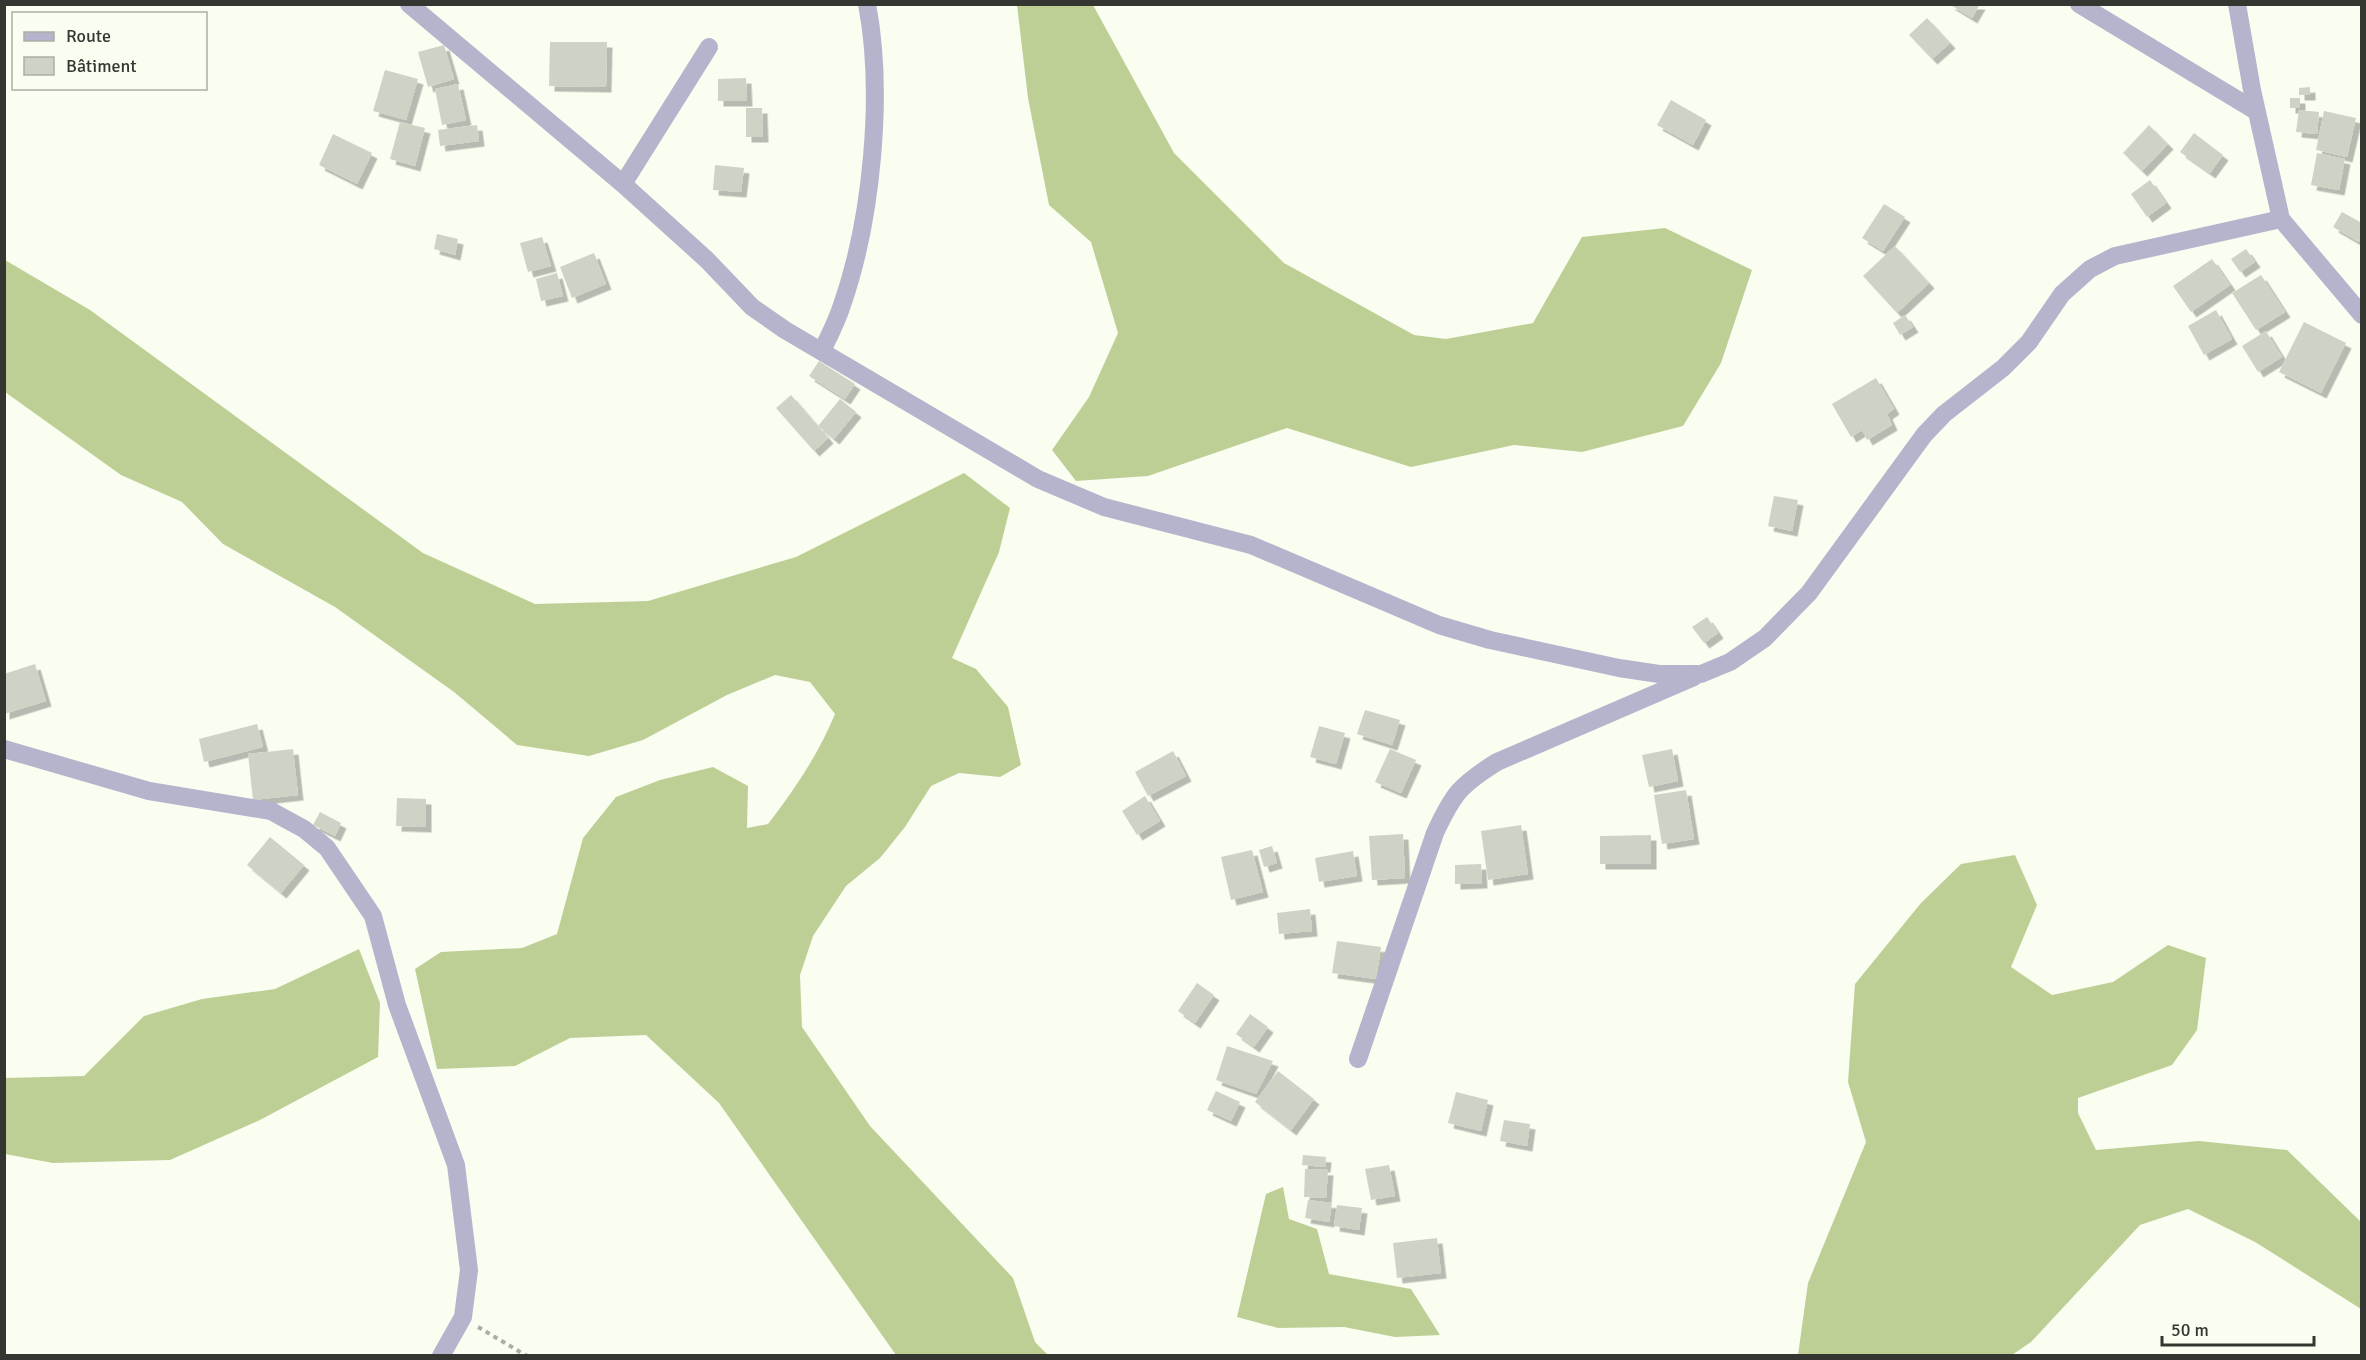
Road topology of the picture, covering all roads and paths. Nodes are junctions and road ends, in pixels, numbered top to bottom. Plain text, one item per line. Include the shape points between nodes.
1 (409, 4) edge
2 (867, 4) edge
3 (2079, 4) edge
4 (2237, 4) edge
5 (709, 47) dead end
6 (2256, 111) junction
7 (623, 184) junction
8 (2281, 219) junction
9 (2361, 315) edge
10 (822, 351) junction
11 (1701, 674) junction
12 (4, 749) edge
13 (1359, 1059) dead end
14 (463, 1317) junction
15 (441, 1356) edge
16 (527, 1356) edge

1 - 7 street
2 - 10 street via 876,93 867,188 842,306
3 - 6 street
4 - 6 street
5 - 7 street
6 - 8 street
7 - 10 street via 752,307
8 - 9 street
8 - 11 street via 2115,256 2090,269 2062,294 2029,342 2003,368 1944,414 1924,435 1809,593 1765,638 1730,662
10 - 11 street via 1038,479 1104,507 1251,545 1404,612 1490,640 1618,668 1659,674
11 - 13 street via 1497,762 1467,780 1435,833
12 - 14 street via 149,791 270,811 304,829 327,848 373,916 397,1005 456,1165 469,1270
14 - 15 street
14 - 16 path

